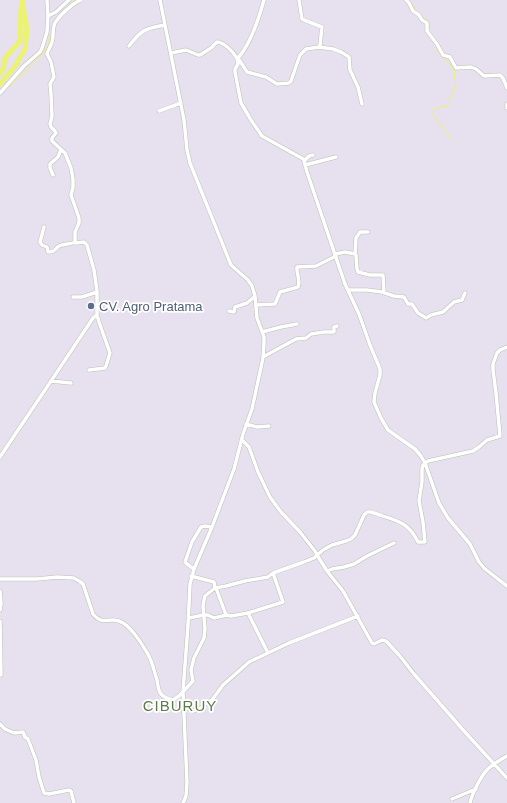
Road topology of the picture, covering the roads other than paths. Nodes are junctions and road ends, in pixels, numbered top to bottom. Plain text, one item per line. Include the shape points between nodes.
1 (47, 0) edge
2 (69, 0) edge
3 (81, 0) edge
4 (160, 0) edge
5 (264, 0) edge
6 (299, 0) edge
7 (406, 0) edge
8 (48, 16) junction
9 (165, 25) junction
10 (129, 46) dead end
11 (319, 47) junction
12 (45, 51) junction
13 (171, 53) junction
14 (238, 58) junction
15 (507, 88) edge
16 (0, 93) edge
17 (181, 103) junction
18 (362, 104) dead end
19 (507, 104) edge
20 (507, 108) edge
21 (159, 111) dead end
22 (61, 150) junction
23 (313, 154) dead end
24 (336, 157) dead end
25 (305, 160) junction
26 (305, 165) junction
27 (53, 175) dead end
28 (44, 227) dead end
29 (368, 232) dead end
30 (76, 242) junction
31 (355, 254) junction
32 (336, 255) junction
33 (348, 290) junction
34 (97, 292) junction
35 (465, 292) dead end
36 (384, 293) junction
37 (254, 296) junction
38 (74, 297) dead end
39 (256, 305) junction
40 (229, 311) dead end
41 (98, 315) junction
42 (297, 324) dead end
43 (337, 326) dead end
44 (262, 332) junction
45 (507, 347) edge
46 (263, 357) junction
47 (89, 370) dead end
48 (51, 381) junction
49 (71, 384) dead end
50 (246, 424) junction
51 (269, 426) dead end
52 (242, 440) junction
53 (0, 457) edge
54 (425, 463) junction
55 (212, 527) junction
56 (394, 543) dead end
57 (317, 555) junction
58 (194, 569) junction
59 (327, 571) junction
60 (273, 573) junction
61 (191, 576) junction
62 (0, 579) edge
63 (507, 586) edge
64 (215, 588) junction
65 (0, 591) edge
66 (0, 610) edge
67 (248, 613) junction
68 (204, 615) junction
69 (226, 615) junction
70 (358, 616) junction
71 (188, 618) junction
72 (0, 621) edge
73 (268, 653) junction
74 (0, 675) edge
75 (183, 692) junction
76 (184, 707) junction
77 (0, 724) edge
78 (507, 756) edge
79 (495, 765) junction
80 (507, 778) edge
81 (476, 788) junction
82 (452, 799) dead end
83 (74, 803) edge
84 (183, 803) edge
85 (470, 803) edge

1 - 8 street
2 - 8 street
3 - 12 street via 55,23 52,42
4 - 9 street
5 - 14 street via 254,29
6 - 11 street via 302,19 322,27
7 - 15 street via 413,11 427,23 427,31 443,55 450,56 456,68 471,67 484,76 500,76
8 - 12 street
9 - 10 street via 150,28 139,34
9 - 13 street
11 - 14 street via 306,49 300,55 289,83 276,84 266,77 249,73
11 - 18 street via 340,51 349,57 350,70
12 - 16 street via 40,52 24,66
12 - 22 street via 51,62 54,77 50,84 50,124 56,131 52,141
13 - 14 street via 186,50 198,55 219,42
13 - 17 street
14 - 25 street via 234,70 240,100 251,120 262,136
17 - 21 street
17 - 37 street via 188,155 196,179 231,265 248,280
19 - 20 street
22 - 27 street via 50,164
22 - 30 street via 65,153 71,168 71,195 79,218 74,239
23 - 25 street
24 - 26 street
25 - 26 street
26 - 32 street
28 - 30 street via 40,242 47,247 48,252 54,252 60,246
29 - 31 street via 360,232 356,238
30 - 34 street via 84,242 87,245
31 - 32 street via 345,252
31 - 36 street via 358,272 370,276 384,275
32 - 33 street
32 - 39 street via 316,266 297,267 298,287 280,292 275,304
33 - 36 street
33 - 54 street via 380,369 374,402 381,418 388,430 415,449
34 - 38 street
34 - 41 street
35 - 36 street via 462,300 454,302 443,312 426,318 404,298
37 - 39 street
37 - 40 street via 247,303 235,307 234,312
39 - 44 street
41 - 47 street via 109,355 105,368
41 - 48 street via 93,318
42 - 44 street
43 - 46 street via 334,326 334,332 297,338
44 - 46 street
45 - 54 street via 497,353 493,364 500,436 487,440 473,451
46 - 50 street via 252,409
48 - 49 street
48 - 53 street
50 - 51 street via 257,427
50 - 52 street
52 - 55 street
52 - 57 street via 249,446 272,501
54 - 57 street via 422,469 419,501 425,542 418,542 409,528 399,522 367,512 355,535
54 - 63 street via 439,503 448,518 470,544 484,568
55 - 58 street
55 - 58 street via 201,527 192,542 185,562
56 - 59 street via 354,564
57 - 59 street
57 - 60 street
58 - 61 street
59 - 70 street
60 - 64 street via 268,577
60 - 67 street via 283,602
61 - 64 street via 214,582
61 - 71 street
62 - 75 street via 66,577 79,581 85,588 96,618 123,623 139,640 151,660 161,694 173,700
64 - 68 street via 204,598
64 - 69 street
65 - 66 street
67 - 69 street
67 - 73 street
68 - 69 street via 214,618
68 - 71 street
68 - 75 street via 204,638 191,668 194,679
70 - 73 street
70 - 79 street via 372,643 386,641
71 - 75 street
72 - 74 street
73 - 76 street via 240,669 202,708 194,710
75 - 76 street
76 - 84 street via 187,775
77 - 83 street via 5,730 13,733 23,732 28,739 44,793 70,790
78 - 79 street
79 - 80 street
79 - 81 street via 484,773
81 - 82 street
81 - 85 street

